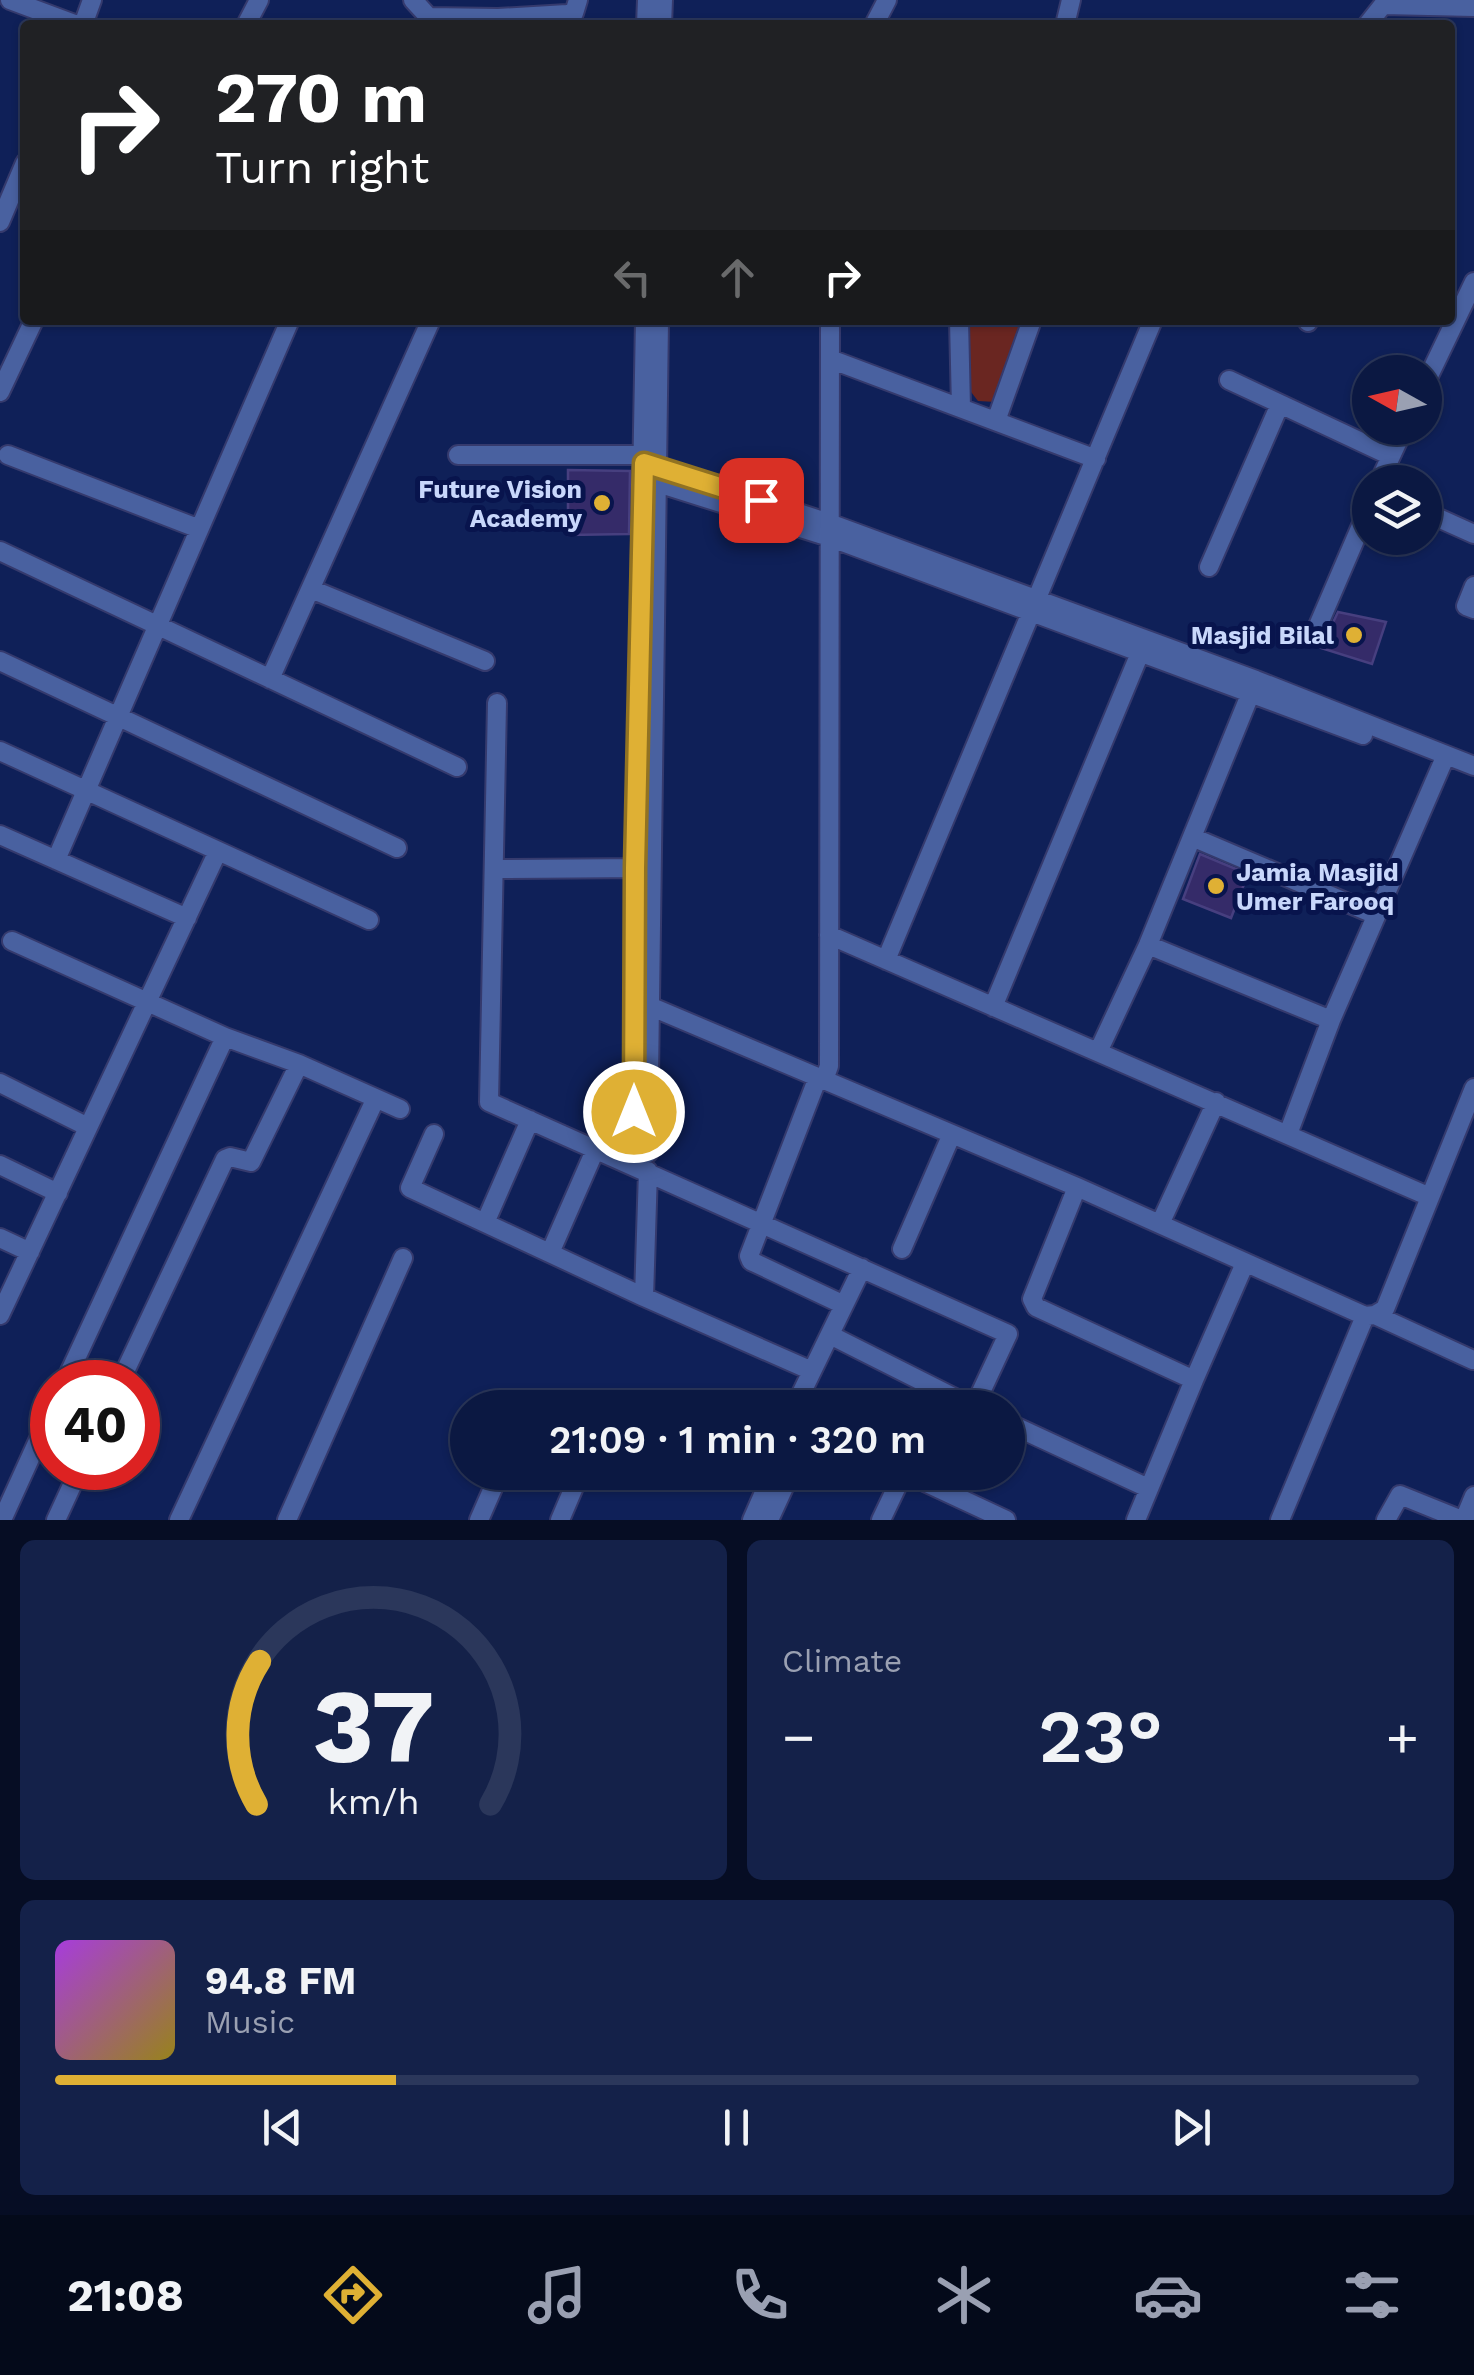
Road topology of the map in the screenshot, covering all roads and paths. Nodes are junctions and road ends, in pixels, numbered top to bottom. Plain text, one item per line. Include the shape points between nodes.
1 (10, 0) edge
2 (413, 0) edge
3 (578, 0) edge
4 (1474, 7) edge
5 (498, 9) edge
6 (66, 20) edge
7 (432, 20) edge
8 (438, 20) edge
9 (1371, 20) edge
10 (20, 175) edge
11 (0, 222) edge
12 (1474, 282) edge
13 (1455, 322) edge
14 (32, 325) edge
15 (288, 325) edge
16 (429, 325) edge
17 (645, 325) edge
18 (659, 325) edge
19 (830, 325) edge
20 (959, 325) edge
21 (1030, 325) edge
22 (1151, 325) edge
23 (1453, 325) edge
24 (1439, 355) edge
25 (830, 358) junction
26 (1229, 380) dead end
27 (0, 392) edge
28 (1280, 404) junction
29 (961, 408) junction
30 (996, 421) junction
31 (1396, 445) edge
32 (8, 455) dead end
33 (458, 455) dead end
34 (1391, 456) junction
35 (1096, 459) junction
36 (1387, 465) edge
37 (650, 469) junction
38 (1442, 520) edge
39 (197, 528) junction
40 (829, 530) junction
41 (1474, 534) edge
42 (1352, 547) edge
43 (0, 551) edge
44 (1209, 568) dead end
45 (1474, 586) edge
46 (311, 589) junction
47 (1035, 608) junction
48 (1474, 609) edge
49 (159, 626) junction
50 (1318, 628) dead end
51 (1143, 646) junction
52 (0, 661) edge
53 (485, 661) dead end
54 (270, 679) junction
55 (1254, 686) junction
56 (497, 703) dead end
57 (120, 715) junction
58 (0, 751) edge
59 (1444, 760) junction
60 (457, 766) dead end
61 (1474, 766) edge
62 (1474, 777) edge
63 (86, 791) junction
64 (0, 835) edge
65 (1192, 837) junction
66 (397, 848) dead end
67 (218, 851) junction
68 (56, 860) junction
69 (642, 868) junction
70 (494, 869) junction
71 (1376, 914) junction
72 (187, 918) junction
73 (369, 920) dead end
74 (829, 935) junction
75 (12, 940) dead end
76 (1148, 945) junction
77 (886, 960) junction
78 (147, 1003) junction
79 (641, 1003) junction
80 (993, 1008) junction
81 (1331, 1020) junction
82 (225, 1037) junction
83 (1098, 1052) junction
84 (299, 1064) junction
85 (821, 1078) junction
86 (0, 1084) edge
87 (1473, 1095) edge
88 (375, 1100) junction
89 (1216, 1102) junction
90 (400, 1109) dead end
91 (530, 1120) junction
92 (88, 1127) junction
93 (434, 1134) dead end
94 (1288, 1134) junction
95 (951, 1136) junction
96 (596, 1148) junction
97 (644, 1158) junction
98 (0, 1165) edge
99 (1077, 1188) junction
100 (58, 1193) junction
101 (1430, 1197) junction
102 (485, 1223) junction
103 (760, 1223) junction
104 (1160, 1224) junction
105 (0, 1238) edge
106 (902, 1250) dead end
107 (30, 1252) junction
108 (550, 1253) junction
109 (403, 1258) dead end
110 (1244, 1263) junction
111 (862, 1268) junction
112 (644, 1297) junction
113 (844, 1305) junction
114 (0, 1315) edge
115 (1370, 1316) junction
116 (830, 1336) junction
117 (76, 1360) edge
118 (130, 1360) edge
119 (1474, 1360) edge
120 (812, 1371) junction
121 (1194, 1380) junction
122 (802, 1390) edge
123 (940, 1390) edge
124 (983, 1390) edge
125 (1025, 1431) edge
126 (30, 1458) edge
127 (1148, 1488) junction
128 (70, 1490) edge
129 (492, 1490) edge
130 (573, 1490) edge
131 (765, 1490) edge
132 (783, 1490) edge
133 (1468, 1512) edge
134 (2, 1520) edge
135 (56, 1520) edge
136 (179, 1520) edge
137 (288, 1520) edge
138 (479, 1520) edge
139 (560, 1520) edge
140 (752, 1520) edge
141 (769, 1520) edge
142 (882, 1520) edge
143 (1006, 1520) edge
144 (1136, 1520) edge
145 (1280, 1520) edge
146 (1386, 1520) edge

1 - 6 street
2 - 7 street
3 - 5 street via 574,13
4 - 9 street via 1383,5
5 - 8 street
10 - 11 street
12 - 13 street
14 - 27 street
15 - 39 street
16 - 46 street
17 - 37 street
18 - 37 street
19 - 25 street
20 - 29 street
21 - 30 street
22 - 35 street
23 - 24 street
25 - 29 street
25 - 40 street
26 - 28 street
28 - 34 street
28 - 44 street
29 - 30 street
30 - 35 street
31 - 34 street
32 - 39 street
33 - 37 street
34 - 36 street
35 - 47 street
37 - 40 street
37 - 69 street
38 - 41 street
39 - 49 street
40 - 47 street
40 - 74 street
42 - 50 street
43 - 49 street
45 - 48 street via 1466,606
46 - 53 street
46 - 54 street
47 - 51 street
47 - 77 street
49 - 54 street
49 - 57 street
51 - 55 street
51 - 80 street
52 - 57 street
54 - 60 street
55 - 59 street
55 - 65 street
56 - 70 street
57 - 63 street
57 - 66 street
58 - 63 street
59 - 61 street
59 - 62 street
59 - 71 street
63 - 67 street
63 - 68 street
64 - 68 street
65 - 71 street
65 - 76 street
67 - 72 street
67 - 73 street
68 - 72 street
69 - 70 street
69 - 79 street
70 - 91 street via 489,1102
71 - 81 street
72 - 78 street
74 - 77 street
74 - 85 street via 829,1066
75 - 78 street
76 - 81 street
76 - 83 street
77 - 80 street
78 - 82 street
78 - 92 street
79 - 85 street
79 - 97 street
80 - 83 street
81 - 94 street
82 - 84 street
82 - 117 street
83 - 89 street
84 - 88 street
84 - 118 street via 251,1162 226,1159
85 - 95 street
85 - 103 street
86 - 92 street
87 - 101 street
88 - 90 street
88 - 136 street
89 - 94 street
89 - 104 street
91 - 96 street
91 - 102 street
92 - 100 street
93 - 102 street via 410,1188
94 - 101 street
95 - 99 street
95 - 106 street
96 - 97 street
96 - 108 street
97 - 103 street
97 - 112 street
98 - 100 street
99 - 104 street
99 - 121 street via 1032,1299 1036,1308
100 - 107 street
101 - 115 street via 1385,1309
102 - 108 street
103 - 111 street
103 - 113 street via 750,1261
104 - 110 street
105 - 107 street
107 - 114 street
108 - 112 street
109 - 137 street
110 - 115 street
110 - 121 street
111 - 113 street
111 - 124 street via 1008,1334
112 - 120 street
113 - 116 street
115 - 119 street
115 - 145 street
116 - 120 street
116 - 123 street
120 - 122 street
121 - 127 street
125 - 127 street
126 - 134 street
127 - 144 street
128 - 135 street
129 - 138 street
130 - 139 street
131 - 140 street
132 - 141 street
133 - 146 street via 1400,1495
142 - 143 street via 901,1478 914,1477

